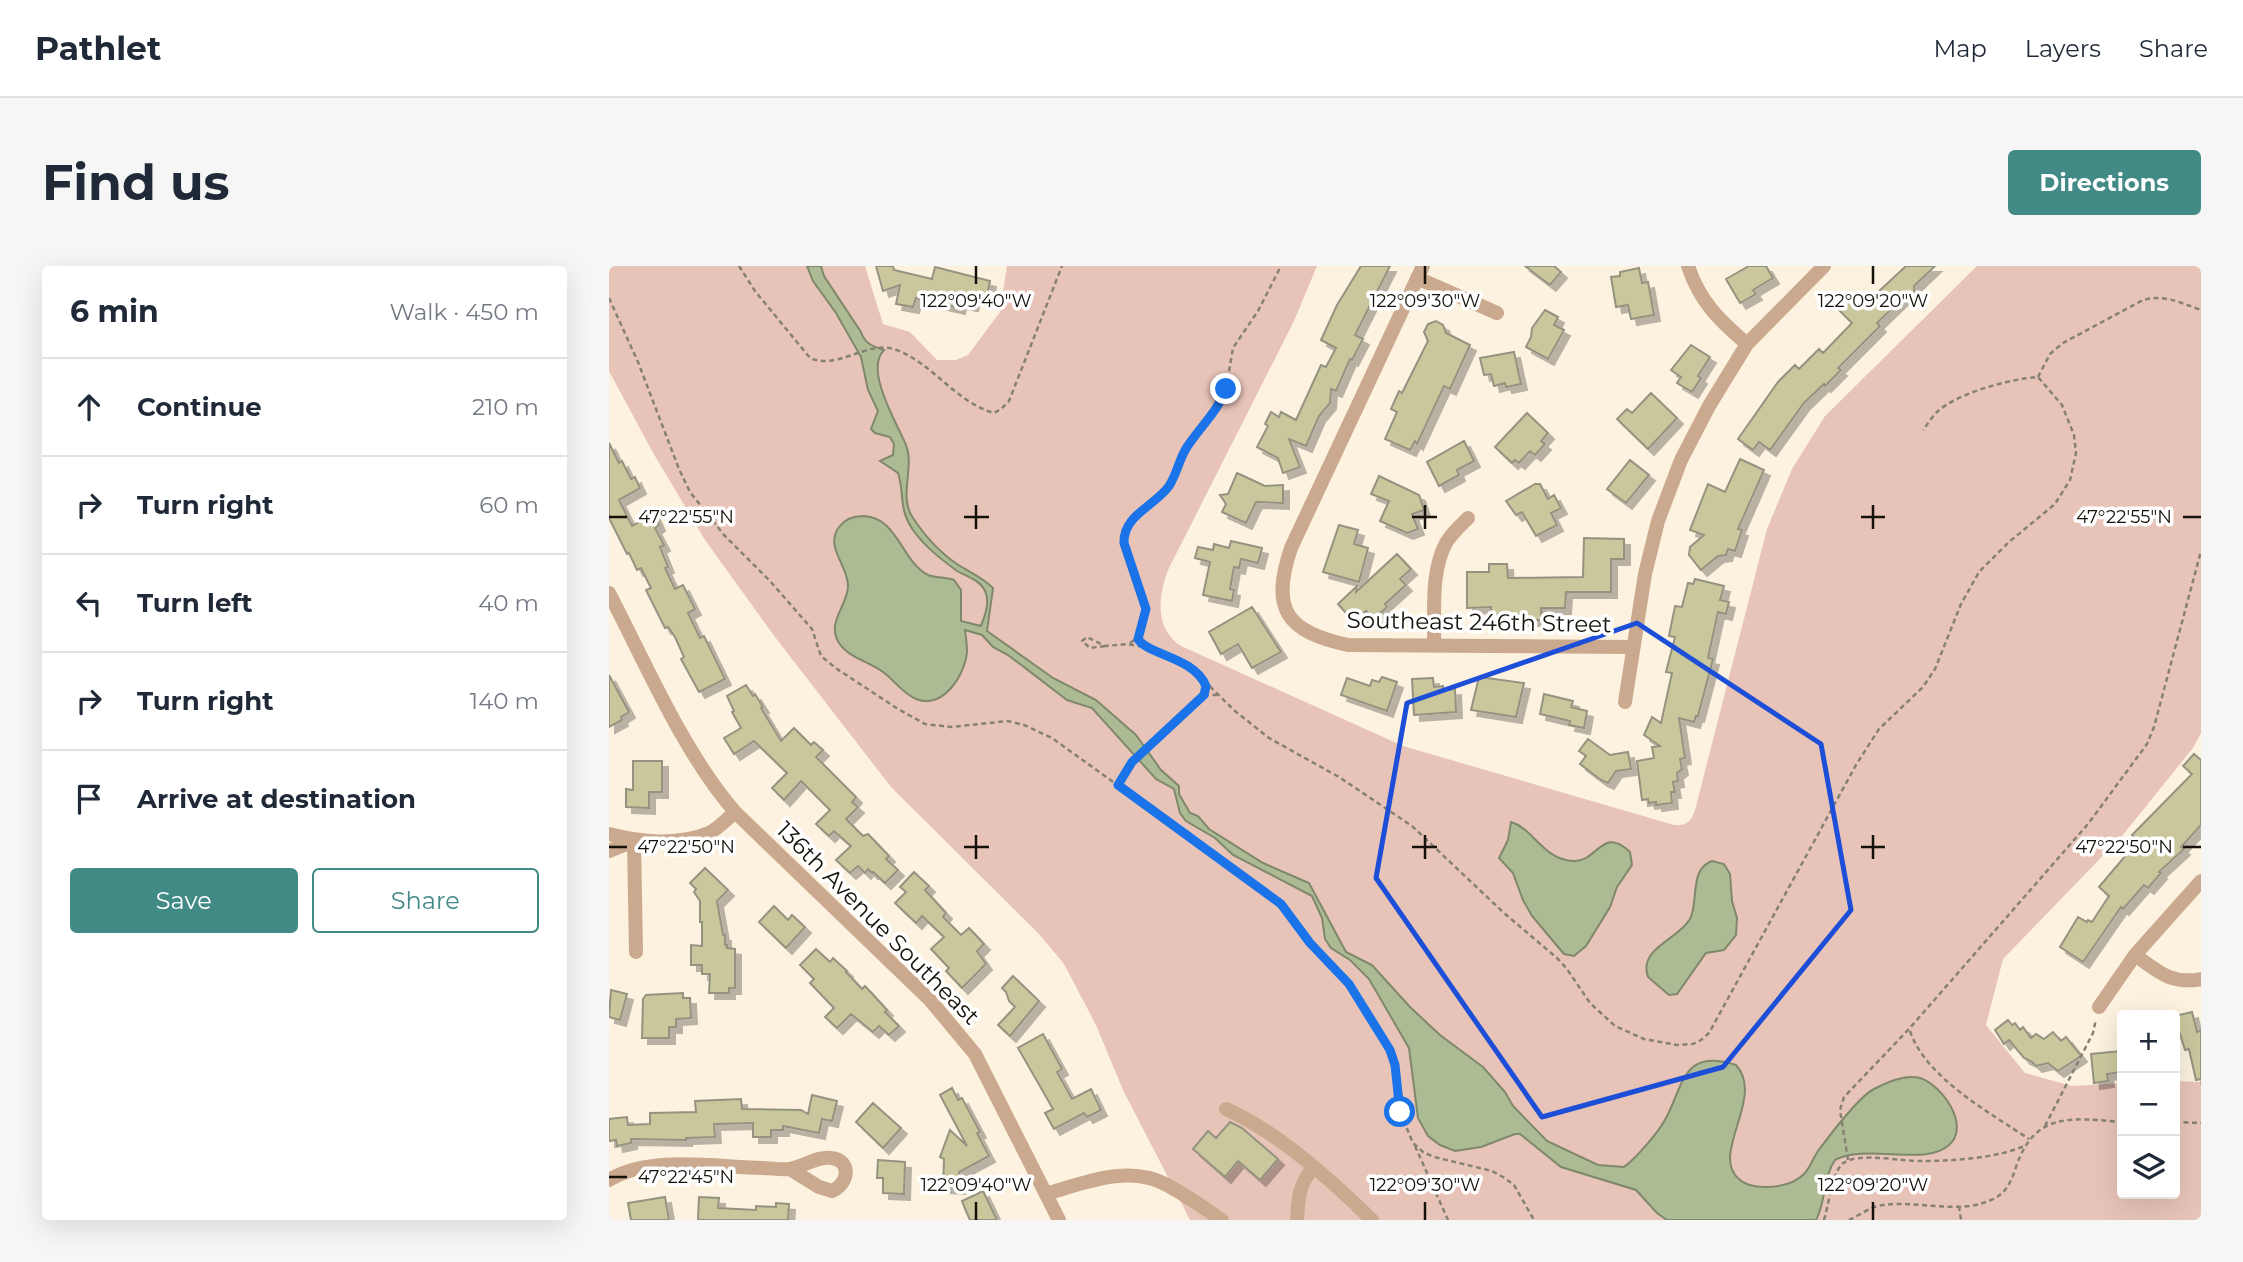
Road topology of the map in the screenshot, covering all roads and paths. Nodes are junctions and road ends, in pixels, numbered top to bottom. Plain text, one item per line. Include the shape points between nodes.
1 (739, 266) edge
2 (1062, 266) edge
3 (1281, 266) edge
4 (1688, 266) edge
5 (1824, 266) edge
6 (1420, 272) edge
7 (609, 298) edge
8 (2201, 310) edge
9 (1497, 313) dead end
10 (1747, 344) junction
11 (2038, 377) junction
12 (1923, 430) dead end
13 (1468, 518) dead end
14 (2201, 551) edge
15 (609, 593) edge
16 (1138, 635) junction
17 (1128, 644) junction
18 (1105, 646) junction
19 (1434, 646) junction
20 (1146, 647) junction
21 (1633, 647) junction
22 (1205, 682) junction
23 (1204, 695) junction
24 (1218, 695) junction
25 (1625, 702) dead end
26 (1118, 785) junction
27 (735, 812) junction
28 (609, 834) edge
29 (633, 841) junction
30 (609, 852) edge
31 (2201, 880) edge
32 (636, 952) dead end
33 (2135, 955) junction
34 (2201, 979) edge
35 (2099, 1007) joint
36 (1909, 1029) junction
37 (1226, 1109) dead end
38 (2117, 1122) edge
39 (2180, 1122) edge
40 (2201, 1123) edge
41 (2045, 1126) junction
42 (2029, 1139) junction
43 (1413, 1143) junction
44 (2025, 1145) junction
45 (1848, 1160) junction
46 (1313, 1168) junction
47 (790, 1169) dead end
48 (609, 1180) edge
49 (1046, 1194) junction
50 (1959, 1206) junction
51 (1059, 1220) edge
52 (1223, 1220) edge
53 (1297, 1220) edge
54 (1372, 1220) edge
55 (1448, 1220) edge
56 (1534, 1220) edge
57 (1824, 1220) edge
58 (1849, 1220) edge
59 (1961, 1220) edge

1 - 2 path via 810,358 894,349 994,413 1009,401
3 - 16 path via 1233,348 1222,400 1187,447 1171,483 1132,520 1124,535 1146,609
4 - 10 street via 1696,289 1717,317
5 - 10 street
6 - 9 street
6 - 19 street, Southeast 246th Street via 1290,548 1281,589 1291,618 1319,639 1348,645
7 - 26 path via 690,492 813,629 821,656 925,724 951,727 1008,721 1024,725 1052,738
8 - 11 path via 2165,297 2143,300 2063,342 2050,354
10 - 21 street via 1687,449 1658,521
11 - 12 path via 1987,387 1944,407
11 - 24 path via 2062,405 2074,435 2076,453 2070,480 2055,504 1979,572 1935,669 1923,687 1879,729 1856,765 1709,1033 1701,1040 1677,1045 1657,1042 1615,1026 1590,1003 1557,958 1413,828 1339,777 1269,738
13 - 19 street via 1447,540 1439,558
14 - 36 path via 2147,744 2088,824
15 - 27 street, 136th Avenue Southeast via 687,743 712,786
16 - 17 path
16 - 20 path
17 - 18 path
17 - 20 path
18 - 18 path via 1090,648 1082,641 1087,637
19 - 21 street, Southeast 246th Street
20 - 22 path via 1172,656
21 - 25 street
22 - 23 path
22 - 24 path
23 - 24 path
23 - 26 path via 1132,762
26 - 43 path via 1281,904 1349,984 1390,1050 1400,1112
27 - 29 street via 701,835
27 - 49 street, 136th Avenue Southeast via 930,1000 975,1054
28 - 29 street
29 - 30 street
29 - 32 street
31 - 33 street
33 - 34 street via 2165,977
33 - 35 street
35 - 41 path via 2093,1033
36 - 42 path via 1920,1053 1963,1096
36 - 45 path via 1840,1104
37 - 46 street via 1248,1119
38 - 41 path via 2074,1120
39 - 40 path
41 - 42 path
42 - 44 path
43 - 55 path
43 - 56 path via 1434,1157 1503,1177 1514,1185
44 - 45 path via 2008,1153 1922,1161
44 - 50 path via 2007,1190 1984,1203
45 - 57 path via 1837,1169
46 - 53 street via 1303,1180
46 - 54 street via 1324,1173
47 - 48 street via 660,1165
49 - 51 street, 136th Avenue Southeast
49 - 52 street via 1103,1177 1149,1177
50 - 58 path via 1884,1204
50 - 59 path

